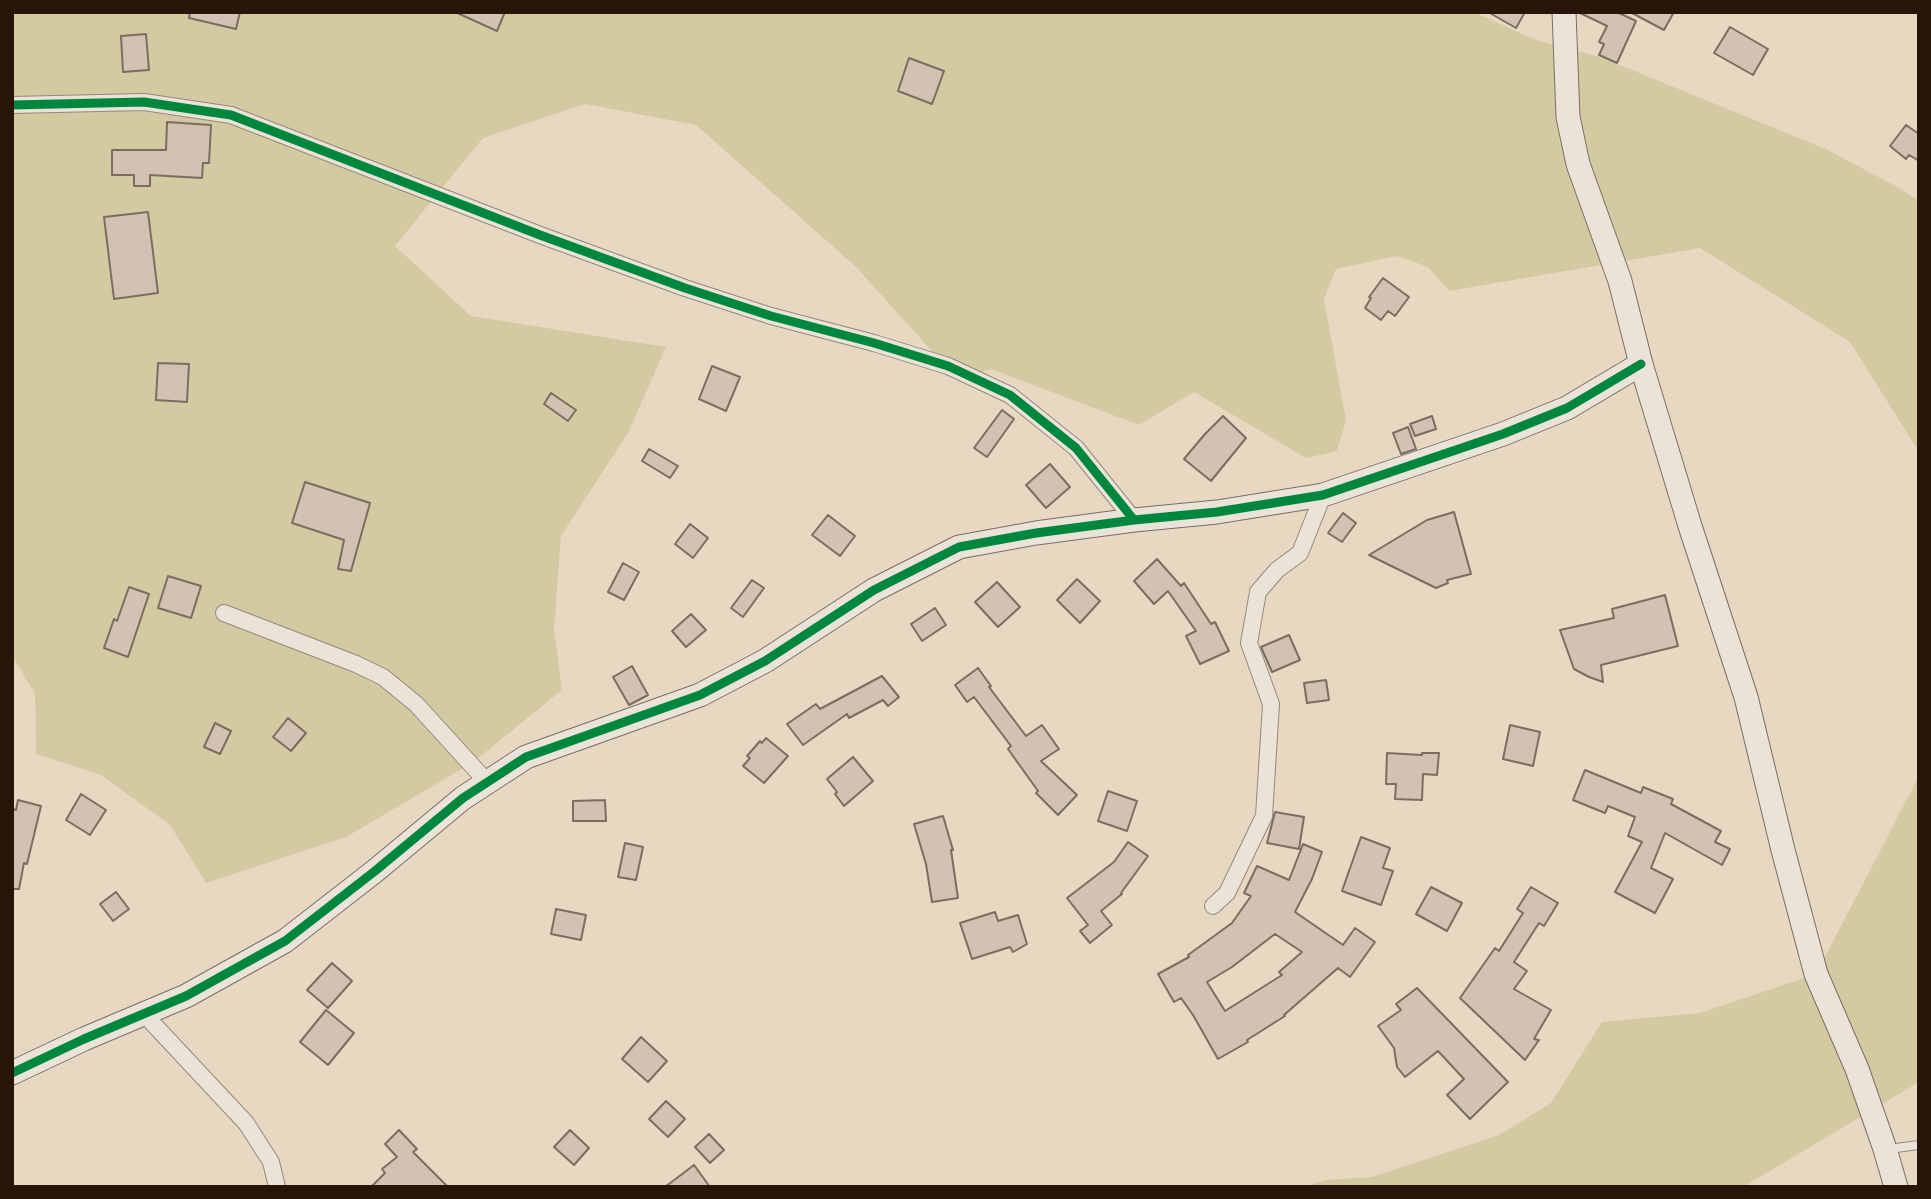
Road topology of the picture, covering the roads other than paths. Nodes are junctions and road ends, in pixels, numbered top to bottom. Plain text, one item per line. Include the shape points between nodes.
1 (1564, 12) edge
2 (12, 105) edge
3 (1641, 364) junction
4 (1323, 495) junction
5 (1134, 520) junction
6 (224, 613) dead end
7 (487, 782) junction
8 (1213, 906) dead end
9 (144, 1014) junction
10 (12, 1073) edge
11 (1919, 1145) edge
12 (1885, 1149) junction
13 (277, 1187) edge
14 (1896, 1187) edge

1 - 3 street via 1567,117 1578,164 1620,281
2 - 5 street via 144,102 231,115 685,288 948,366 1010,395 1076,448
3 - 4 street via 1567,408
3 - 12 street via 1746,697 1816,974
4 - 5 street
4 - 8 street via 1300,553 1258,592 1249,643 1271,704 1264,816 1227,893
5 - 7 street via 960,547 874,590 765,661 700,695 526,757
6 - 7 street via 383,677 416,704
7 - 9 street via 285,941
9 - 10 street
9 - 13 street via 246,1123 271,1162
11 - 12 lane
12 - 14 street

